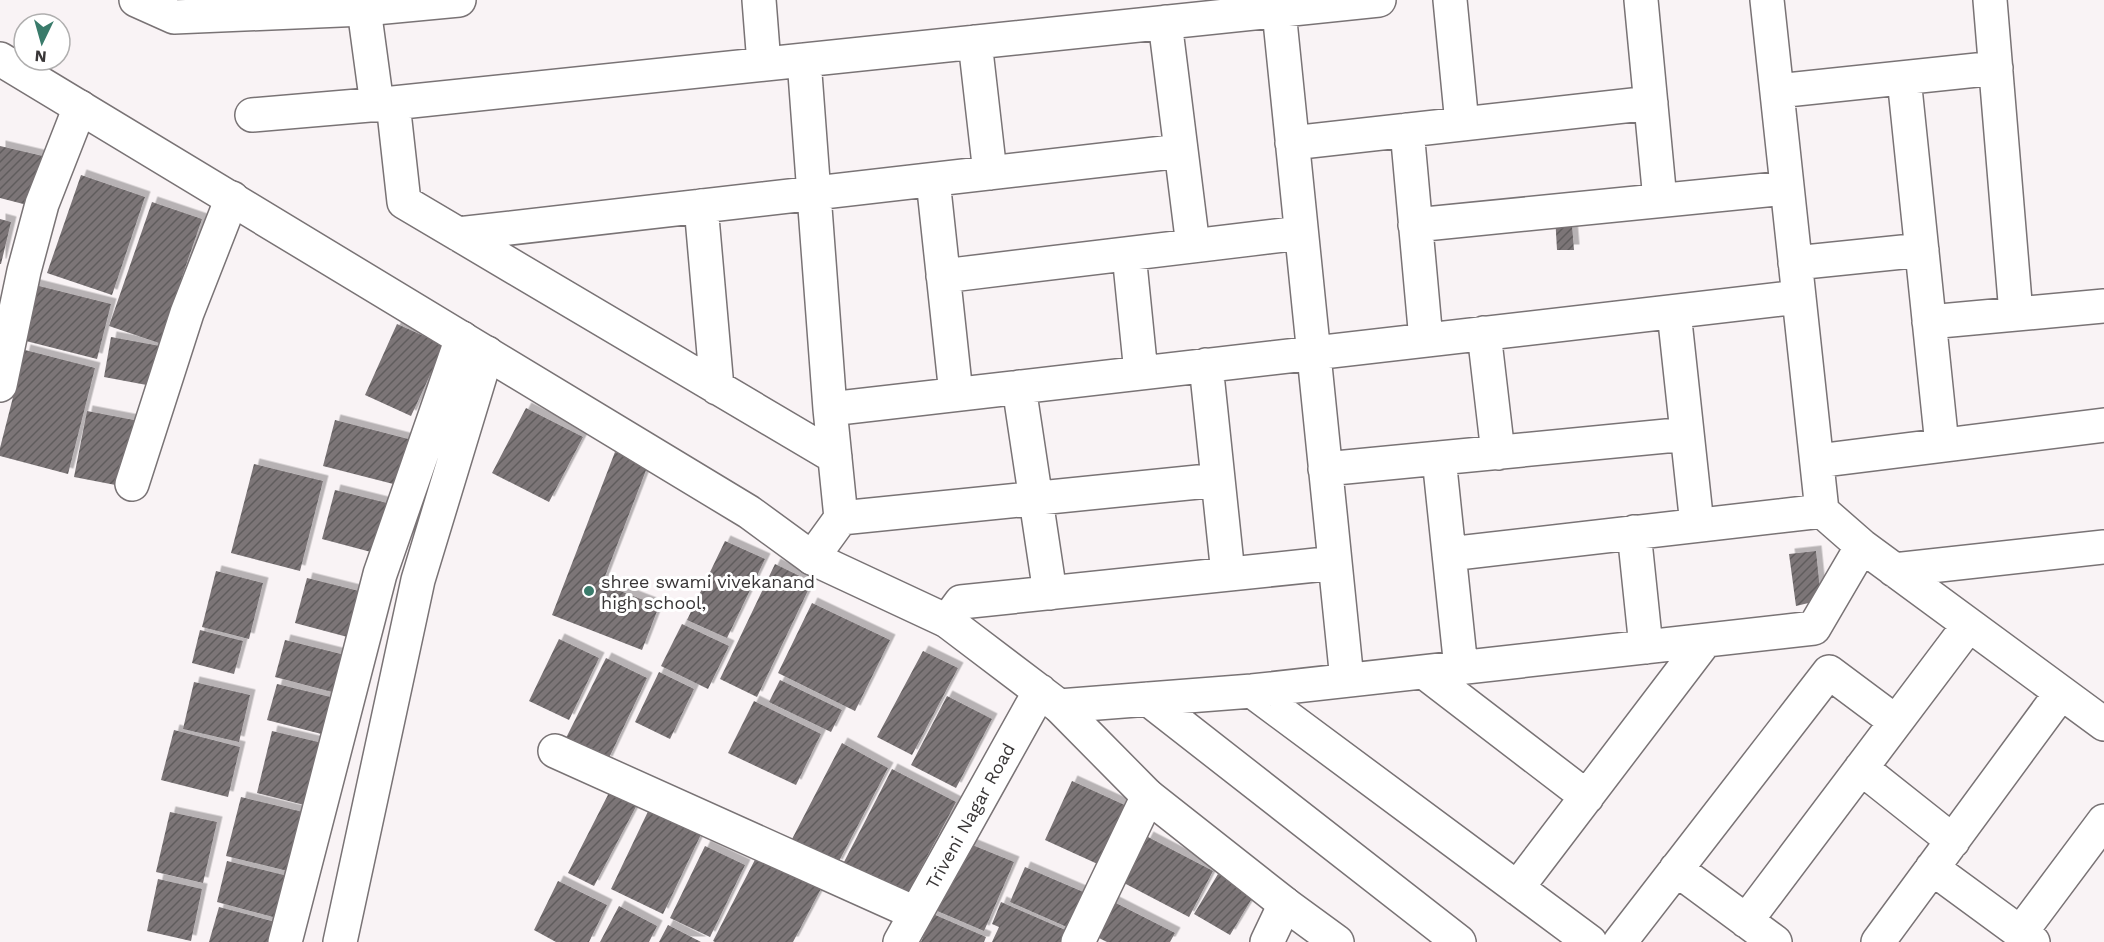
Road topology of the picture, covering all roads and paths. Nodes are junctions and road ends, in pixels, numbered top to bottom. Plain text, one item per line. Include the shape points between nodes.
1 (136, 0) edge
2 (459, 0) edge
3 (759, 0) edge
4 (1379, 0) edge
5 (1450, 0) edge
6 (1641, 0) edge
7 (1767, 0) edge
8 (1990, 0) edge
9 (364, 9) junction
10 (1278, 11) junction
11 (1165, 22) junction
12 (975, 42) junction
13 (0, 59) edge
14 (804, 60) junction
15 (764, 64) junction
16 (1996, 68) junction
17 (1904, 78) junction
18 (1777, 91) junction
19 (1651, 103) junction
20 (385, 104) junction
21 (80, 107) junction
22 (252, 115) dead end
23 (1462, 124) junction
24 (1407, 130) junction
25 (1292, 143) junction
26 (1181, 151) junction
27 (990, 173) junction
28 (933, 180) junction
29 (1787, 188) junction
30 (814, 193) junction
31 (232, 198) junction
32 (1660, 200) junction
33 (701, 206) junction
34 (1415, 225) junction
35 (1301, 233) junction
36 (458, 234) junction
37 (1193, 246) junction
38 (1922, 250) junction
39 (1129, 254) junction
40 (1795, 263) junction
41 (943, 276) junction
42 (1799, 297) junction
43 (2104, 306) edge
44 (1674, 312) junction
45 (2016, 314) junction
46 (1929, 322) junction
47 (1484, 333) junction
48 (1426, 340) junction
49 (474, 346) junction
50 (1313, 353) junction
51 (1206, 365) junction
52 (1141, 373) junction
53 (0, 385) edge
54 (1019, 387) junction
55 (717, 388) junction
56 (956, 394) junction
57 (830, 409) junction
58 (2104, 425) edge
59 (1688, 434) junction
60 (1942, 446) junction
61 (1498, 453) junction
62 (835, 457) junction
63 (1439, 458) junction
64 (1817, 461) junction
65 (1325, 469) junction
66 (1218, 480) junction
67 (132, 484) dead end
68 (1036, 499) junction
69 (1822, 511) junction
70 (841, 518) junction
71 (1697, 525) junction
72 (1634, 532) junction
73 (1862, 546) junction
74 (2104, 547) edge
75 (1449, 554) junction
76 (812, 558) junction
77 (1335, 563) junction
78 (1894, 570) junction
79 (1228, 574) junction
80 (1050, 593) junction
81 (947, 621) junction
82 (1969, 625) junction
83 (1705, 641) junction
84 (1646, 647) junction
85 (1461, 668) junction
86 (1424, 672) junction
87 (1347, 680) junction
88 (1252, 691) junction
89 (2061, 693) junction
90 (1050, 698) junction
91 (1148, 699) junction
92 (1896, 722) junction
93 (2104, 724) edge
94 (555, 751) dead end
95 (1861, 768) junction
96 (1148, 796) junction
97 (1587, 797) junction
98 (2104, 821) edge
99 (1953, 841) junction
100 (1932, 868) junction
101 (1677, 869) junction
102 (1517, 888) junction
103 (1285, 904) junction
104 (915, 913) junction
105 (1746, 921) junction
106 (2027, 937) edge
107 (285, 942) edge
108 (340, 942) edge
109 (900, 942) edge
110 (1078, 942) edge
111 (1267, 942) edge
112 (1338, 942) edge
113 (1459, 942) edge
114 (1590, 942) edge
115 (1620, 942) edge
116 (1775, 942) edge
117 (1878, 942) edge

1 - 9 street via 174,17
2 - 9 street
3 - 15 street
4 - 10 street
5 - 23 street
6 - 19 street
7 - 18 street
8 - 16 street
9 - 20 street
10 - 11 street
10 - 25 street
11 - 12 street
11 - 26 street
12 - 14 street
12 - 27 street
13 - 21 street
14 - 15 street
14 - 30 street
15 - 20 street
16 - 17 street
16 - 45 street
17 - 18 street
17 - 38 street
18 - 29 street
19 - 23 street
19 - 32 street
20 - 22 street
20 - 36 street via 404,202
21 - 31 street
21 - 53 street via 42,204
23 - 24 street
24 - 25 street
24 - 34 street
25 - 35 street
26 - 27 street
26 - 37 street
27 - 28 street
28 - 30 street
28 - 41 street
29 - 32 street
29 - 40 street
30 - 33 street
30 - 57 street
31 - 49 street
31 - 67 street via 187,314
32 - 34 street
33 - 36 street
33 - 55 street
34 - 48 street
35 - 37 street
35 - 50 street
36 - 55 street
37 - 39 street
38 - 40 street
38 - 46 street
39 - 41 street
39 - 52 street
40 - 42 street
41 - 56 street
42 - 44 street
42 - 64 street
43 - 45 street
44 - 47 street
44 - 59 street
45 - 46 street
46 - 60 street
47 - 48 street
47 - 61 street
48 - 50 street
49 - 76 street via 749,512
49 - 107 street via 380,574
49 - 108 street via 418,580
50 - 51 street
50 - 65 street
51 - 52 street
51 - 66 street
52 - 54 street
54 - 56 street
54 - 68 street
55 - 62 street
56 - 57 street
57 - 62 street
58 - 60 street
59 - 61 street
59 - 71 street
60 - 64 street
61 - 63 street
62 - 70 street
63 - 65 street
63 - 75 street
64 - 69 street
65 - 77 street
66 - 68 street
66 - 79 street
68 - 70 street
68 - 80 street
69 - 71 street
69 - 73 street
70 - 76 street
71 - 72 street
72 - 75 street
72 - 84 street
73 - 78 street
73 - 83 street via 1814,628
74 - 78 street
75 - 85 street
76 - 81 street
77 - 79 street
77 - 87 street
78 - 82 street
79 - 80 street
80 - 81 street via 961,602
81 - 90 street
82 - 89 street
82 - 92 street
83 - 84 street
83 - 97 street
84 - 85 street
85 - 86 street
86 - 87 street
86 - 97 street
87 - 88 street
88 - 91 street
88 - 102 street
89 - 93 street
89 - 99 street
90 - 91 street
90 - 96 street
90 - 104 street, Triveni Nagar Road
91 - 113 street
92 - 95 street
92 - 101 street via 1829,672
94 - 104 street
95 - 99 street
95 - 105 street
96 - 103 street
96 - 110 street
97 - 102 street
98 - 106 street
99 - 100 street
100 - 106 street
100 - 117 street
101 - 105 street
101 - 115 street
102 - 114 street
103 - 111 street
103 - 112 street
104 - 109 street, Triveni Nagar Road
105 - 116 street

